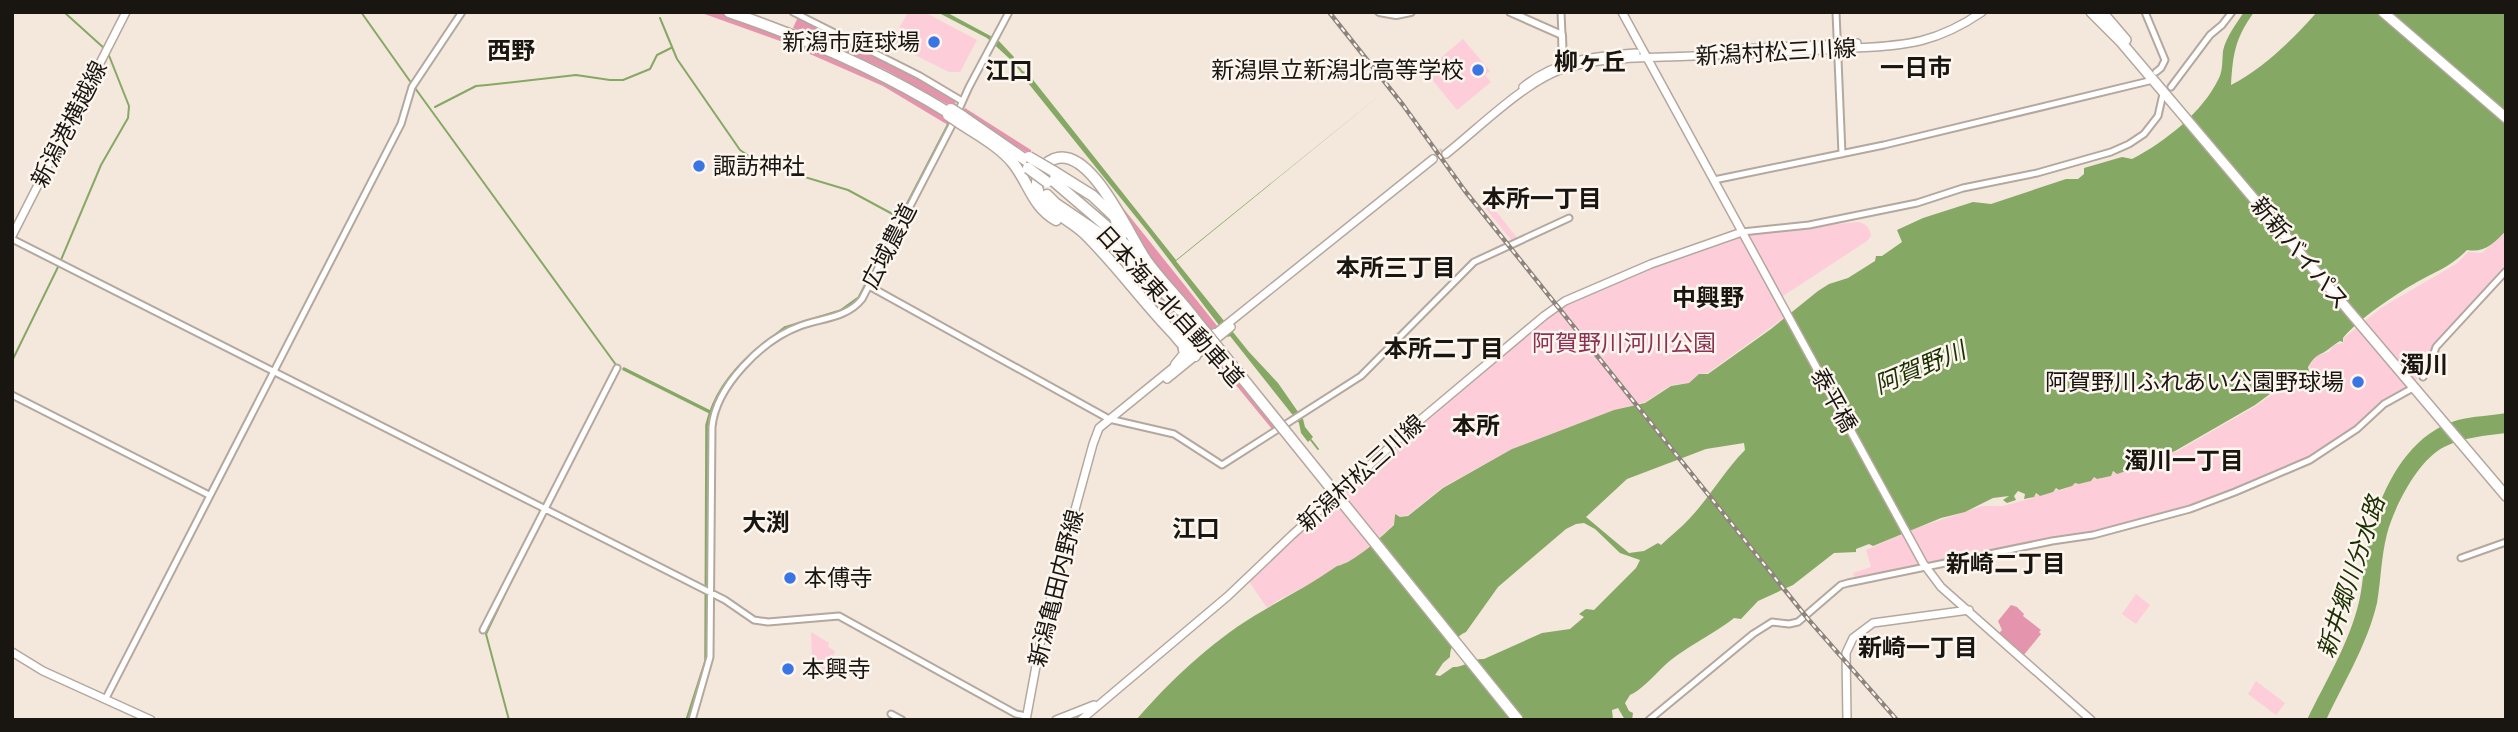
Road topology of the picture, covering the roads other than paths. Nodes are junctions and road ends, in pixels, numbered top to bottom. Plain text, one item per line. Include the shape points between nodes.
1 (124, 12) edge
2 (462, 12) edge
3 (729, 12) edge
4 (743, 12) edge
5 (793, 12) edge
6 (1007, 12) edge
7 (1379, 12) edge
8 (1411, 12) edge
9 (1510, 12) edge
10 (1561, 12) edge
11 (1622, 12) edge
12 (1836, 12) edge
13 (1975, 12) edge
14 (1982, 12) edge
15 (2084, 12) edge
16 (2091, 12) edge
17 (2100, 12) edge
18 (2145, 12) edge
19 (2232, 12) edge
20 (2383, 12) edge
21 (1562, 35) junction
22 (2121, 42) junction
23 (1837, 47) junction
24 (106, 48) junction
25 (1646, 55) junction
26 (1563, 66) junction
27 (2156, 72) dead end
28 (2149, 81) dead end
29 (2171, 87) dead end
30 (2163, 94) dead end
31 (962, 101) junction
32 (2174, 102) junction
33 (948, 112) junction
34 (2506, 118) edge
35 (962, 120) junction
36 (1444, 153) tunnel mouth
37 (1842, 154) junction
38 (1434, 161) tunnel mouth
39 (1049, 177) junction
40 (1714, 180) junction
41 (1113, 215) junction
42 (1569, 218) dead end
43 (12, 228) edge
44 (1743, 234) junction
45 (1122, 235) dead end
46 (12, 238) edge
47 (1090, 239) junction
48 (1126, 260) dead end
49 (2506, 271) edge
50 (1155, 282) junction
51 (869, 286) junction
52 (1194, 318) junction
53 (1214, 333) junction
54 (1183, 342) junction
55 (1193, 354) junction
56 (1176, 365) junction
57 (617, 368) dead end
58 (274, 372) junction
59 (2423, 377) dead end
60 (2411, 389) dead end
61 (12, 397) edge
62 (1111, 420) junction
63 (2482, 463) junction
64 (2506, 488) edge
65 (208, 496) junction
66 (2506, 496) edge
67 (2506, 502) edge
68 (546, 510) junction
69 (2506, 542) edge
70 (2461, 558) dead end
71 (1925, 565) junction
72 (710, 594) junction
73 (1969, 610) junction
74 (483, 630) dead end
75 (12, 652) edge
76 (106, 698) junction
77 (1101, 702) junction
78 (891, 714) dead end
79 (1026, 718) edge
80 (151, 720) edge
81 (692, 720) edge
82 (902, 720) edge
83 (1056, 720) edge
84 (1081, 720) edge
85 (1512, 720) edge
86 (1518, 720) edge
87 (1648, 720) edge
88 (1847, 720) edge
89 (2091, 720) edge

1 - 24 main road, 新潟港横越線
2 - 58 street via 412,87 401,124
3 - 33 highway, 日本海東北自動車道 via 837,54
4 - 33 highway, 日本海東北自動車道 via 851,55
5 - 31 street
6 - 31 street, 広域農道
7 - 8 main road
9 - 21 main road
10 - 21 street
11 - 25 main road, 泰平橋
12 - 23 street
13 - 23 main road, 新潟村松三川線 via 1921,37
14 - 23 main road, 新潟村松三川線 via 1930,40
15 - 22 highway
16 - 22 highway, 新新バイパス
17 - 32 highway, 新新バイパス
18 - 27 street via 2165,60
19 - 29 street
20 - 34 highway
21 - 26 main road
22 - 32 highway, 新新バイパス
23 - 25 main road, 新潟村松三川線
23 - 37 street
24 - 43 main road, 新潟港横越線
24 - 46 main road, 新潟港横越線
25 - 26 main road
25 - 40 main road, 泰平橋
26 - 36 main road
28 - 37 street
30 - 44 street via 2158,116 2144,134 2111,152 1917,203
31 - 51 street, 広域農道
32 - 63 highway, 新新バイパス
33 - 35 highway, 日本海東北自動車道, bridge
35 - 39 highway, 日本海東北自動車道, bridge
35 - 47 highway via 1013,163 1043,211
37 - 40 street
38 - 53 main road, 新潟亀田内野線
39 - 41 highway via 1093,196
39 - 50 highway, 日本海東北自動車道
39 - 52 highway, 日本海東北自動車道 via 1120,240
40 - 44 main road, 泰平橋
41 - 45 highway
41 - 50 highway via 1077,169 1061,164 1045,175 1048,198 1098,232
42 - 62 street via 1475,262 1361,376 1222,465 1174,435
44 - 71 main road, 泰平橋
44 - 77 main road, 新潟村松三川線 via 1651,264 1565,301 1544,316 1406,433 1228,596
46 - 58 street
47 - 52 highway via 1039,194 1039,173 1052,160 1073,159 1090,174 1146,260
47 - 54 highway
48 - 54 highway via 1132,282
49 - 59 street via 2435,347
50 - 53 highway, 日本海東北自動車道
51 - 62 street
51 - 72 street, 広域農道 via 848,312 776,337 739,372 718,402 712,427
52 - 53 highway, 日本海東北自動車道
53 - 54 highway via 1195,346
53 - 55 main road, 新潟亀田内野線
53 - 85 highway, 日本海東北自動車道, bridge
53 - 86 highway, 日本海東北自動車道, bridge
54 - 55 highway
54 - 56 highway via 1185,352
55 - 56 main road, 新潟亀田内野線
55 - 62 main road, 新潟亀田内野線
56 - 62 main road, 新潟亀田内野線
57 - 68 street
58 - 65 street
58 - 68 street
60 - 71 street via 2297,467 2190,509 2093,535
61 - 65 street
62 - 79 main road, 新潟亀田内野線 via 1100,428 1088,457 1044,623
63 - 64 highway
63 - 66 highway, 新新バイパス
63 - 67 highway
65 - 76 street
68 - 72 street
68 - 74 street
69 - 70 street
71 - 73 main road, 泰平橋 via 1941,587
71 - 87 street via 1841,585 1798,622 1772,622
72 - 79 street via 754,620 839,616
72 - 81 street, 広域農道 via 709,663
73 - 88 main road via 1874,623 1853,638 1846,653
73 - 89 main road, 泰平橋
75 - 76 main road
76 - 80 main road
77 - 83 main road
77 - 84 main road, 新潟村松三川線
78 - 82 street

